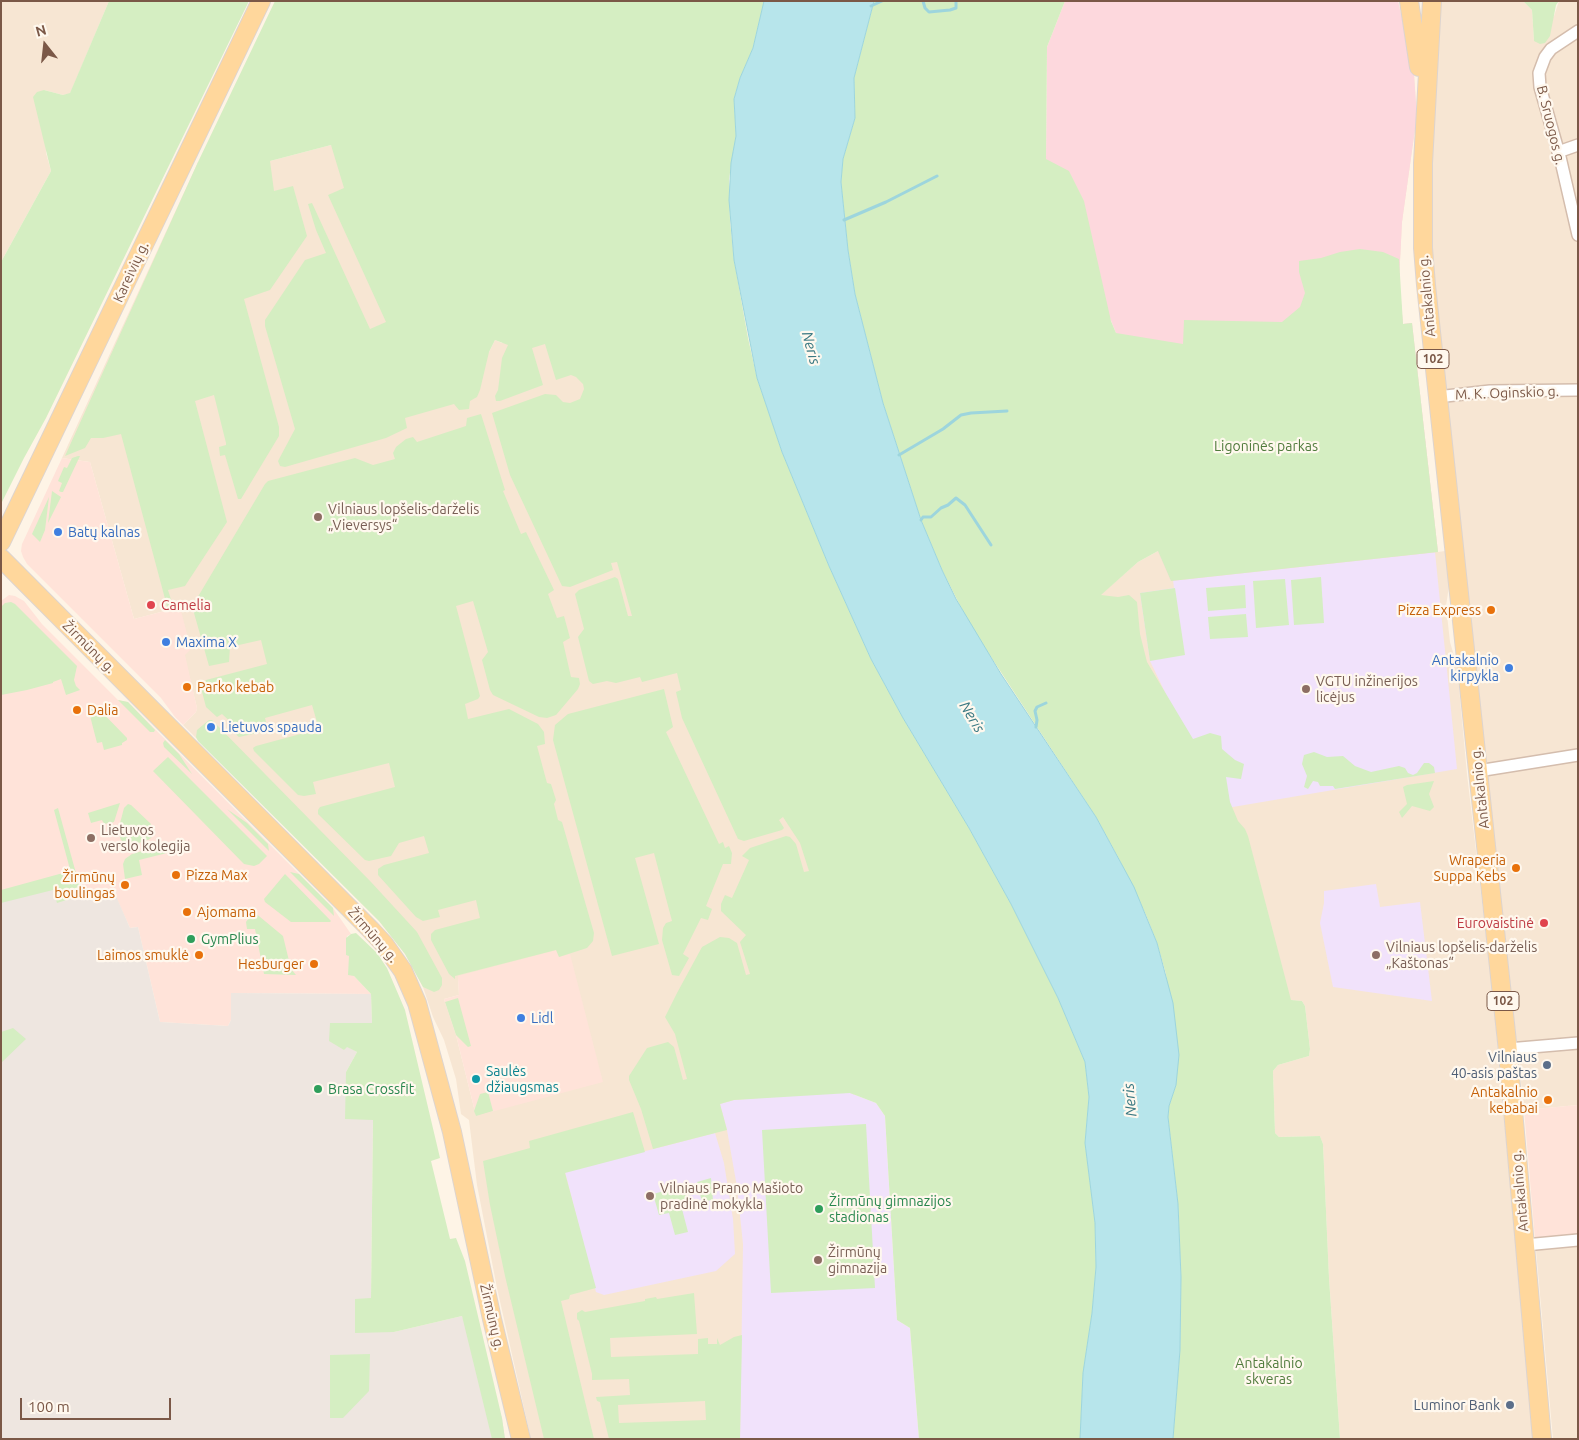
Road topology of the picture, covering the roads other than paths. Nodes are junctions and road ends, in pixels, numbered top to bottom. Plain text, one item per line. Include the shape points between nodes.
1 (261, 1) edge
2 (1409, 1) edge
3 (1432, 1) edge
4 (1578, 31) edge
5 (1424, 138) junction
6 (1578, 145) edge
7 (1558, 152) junction
8 (1577, 229) edge
9 (1578, 390) edge
10 (1437, 397) junction
11 (1, 542) edge
12 (1, 558) edge
13 (1578, 755) edge
14 (1478, 771) junction
15 (1578, 1043) edge
16 (1508, 1049) junction
17 (1578, 1240) edge
18 (1525, 1245) junction
19 (520, 1439) edge
20 (1542, 1439) edge

1 - 11 main road, Kareivių g.
2 - 5 main road, Antakalnio g. / 102 via 1422,92
3 - 5 main road, Antakalnio g. / 102
4 - 7 street, B. Sruogos g. via 1551,49 1539,73
5 - 10 main road, Antakalnio g. / 102 via 1423,248
6 - 7 street
7 - 8 street, B. Sruogos g.
9 - 10 street, M. K. Oginskio g. via 1490,391
10 - 14 main road, Antakalnio g. / 102
12 - 19 main road, Žirmūnų g. via 370,929 403,971 417,1003 452,1132
13 - 14 street
14 - 16 main road, Antakalnio g. / 102
15 - 16 street
16 - 18 main road, Antakalnio g. / 102
17 - 18 street
18 - 20 main road, Antakalnio g. / 102

